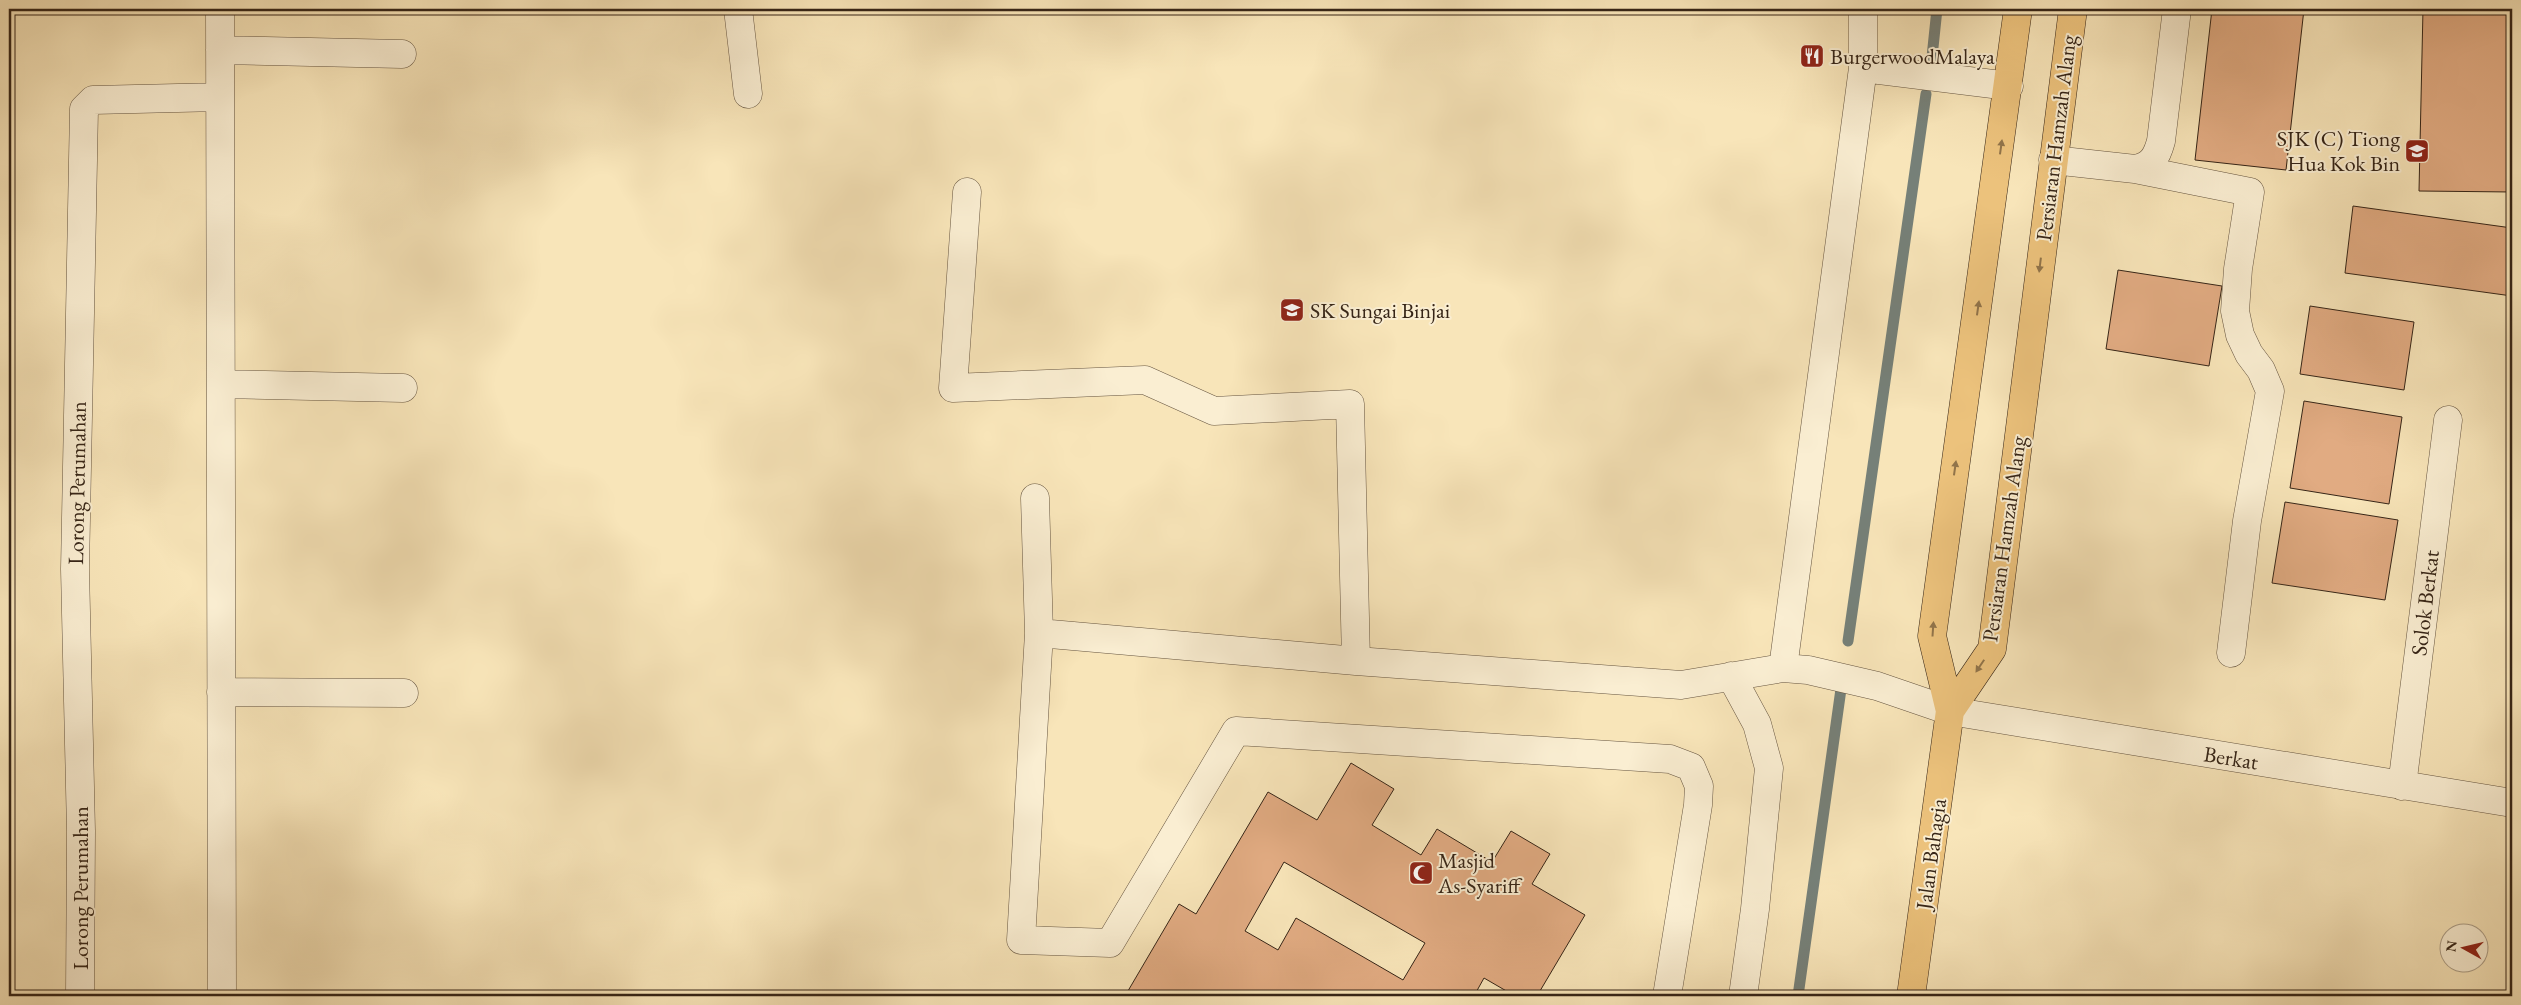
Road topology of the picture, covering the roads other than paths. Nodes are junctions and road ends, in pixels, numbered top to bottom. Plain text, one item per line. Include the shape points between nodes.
1 (220, 9) edge
2 (738, 9) edge
3 (1863, 9) edge
4 (2018, 9) edge
5 (2073, 9) edge
6 (2177, 9) edge
7 (220, 50) junction
8 (402, 54) dead end
9 (1872, 69) junction
10 (2009, 86) junction
11 (748, 94) dead end
12 (220, 97) junction
13 (2053, 160) junction
14 (2135, 169) junction
15 (967, 192) dead end
16 (221, 384) junction
17 (403, 388) dead end
18 (2448, 420) dead end
19 (1035, 498) dead end
20 (1039, 633) junction
21 (2231, 653) dead end
22 (1356, 661) junction
23 (1795, 669) junction
24 (1731, 676) junction
25 (221, 692) junction
26 (404, 693) dead end
27 (1950, 711) junction
28 (2402, 786) junction
29 (2512, 803) edge
30 (80, 996) edge
31 (222, 996) edge
32 (1667, 996) edge
33 (1743, 996) edge
34 (1911, 996) edge

1 - 7 street
2 - 11 street
3 - 9 street
4 - 10 main road
5 - 13 main road, Persiaran Hamzah Alang
6 - 14 street via 2161,141 2155,159 2143,168
7 - 8 street
7 - 12 street
9 - 10 street
9 - 23 street
27 -> 10 main road via 1932,636
12 - 16 street
12 - 30 street, Lorong Perumahan via 93,100 84,109 75,569 81,830
13 - 14 street
13 -> 27 main road, Persiaran Hamzah Alang via 1992,649
14 - 21 street via 2250,192 2235,311 2240,335 2270,392 2247,521
15 - 22 street via 953,388 1145,380 1214,411 1350,404
16 - 17 street
16 - 25 street
18 - 28 street, Solok Berkat
19 - 20 street
20 - 22 street
20 - 32 street via 1021,940 1110,943 1236,731 1670,759 1691,767 1699,786
22 - 24 street via 1681,685
23 - 24 street
23 - 27 street, Berkat via 1876,686
24 - 33 street via 1757,724 1769,768
25 - 26 street
25 - 31 street
27 - 28 street, Berkat
27 - 34 main road, Jalan Bahagia
28 - 29 street, Berkat

